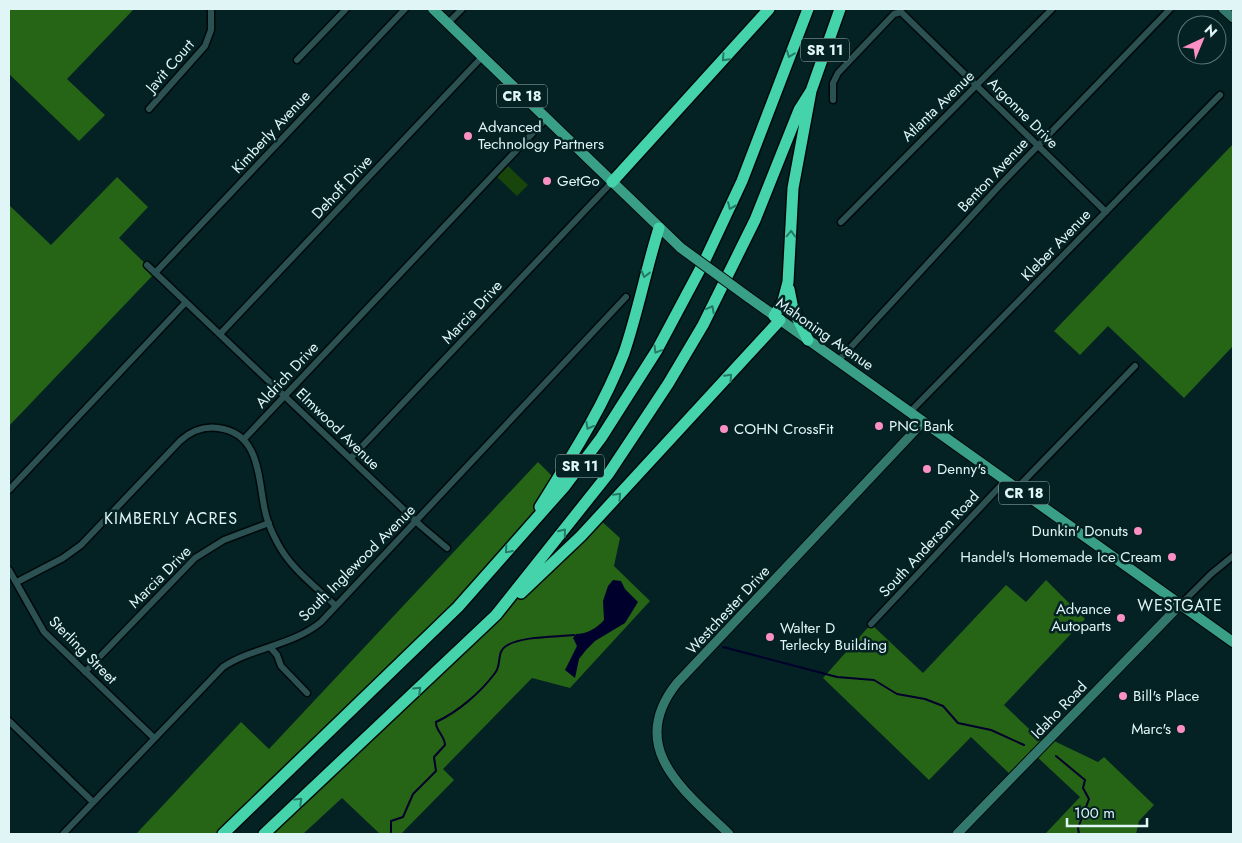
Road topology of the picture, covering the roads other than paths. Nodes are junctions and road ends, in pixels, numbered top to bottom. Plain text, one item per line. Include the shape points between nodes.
1 (211, 9) edge
2 (346, 9) edge
3 (405, 9) edge
4 (433, 9) edge
5 (462, 9) edge
6 (770, 9) edge
7 (808, 9) edge
8 (840, 9) edge
9 (1052, 9) edge
10 (1170, 9) edge
11 (1223, 9) edge
12 (1233, 18) edge
13 (448, 23) junction
14 (482, 57) junction
15 (297, 60) dead end
16 (977, 86) junction
17 (811, 91) junction
18 (1220, 95) dead end
19 (833, 100) dead end
20 (149, 109) dead end
21 (546, 119) junction
22 (1038, 146) junction
23 (612, 182) junction
24 (1106, 212) junction
25 (841, 222) dead end
26 (659, 228) junction
27 (148, 265) dead end
28 (155, 272) junction
29 (788, 282) junction
30 (626, 297) dead end
31 (186, 302) junction
32 (777, 318) junction
33 (220, 334) junction
34 (808, 340) junction
35 (838, 361) junction
36 (1134, 366) dead end
37 (285, 396) junction
38 (910, 412) junction
39 (923, 422) junction
40 (244, 439) junction
41 (351, 458) junction
42 (1006, 480) junction
43 (1017, 488) junction
44 (9, 490) edge
45 (417, 521) junction
46 (269, 523) junction
47 (522, 534) junction
48 (447, 548) dead end
49 (1233, 556) edge
50 (9, 570) edge
51 (17, 582) junction
52 (1180, 605) junction
53 (336, 606) junction
54 (496, 615) junction
55 (871, 624) dead end
56 (1233, 642) edge
57 (270, 647) junction
58 (85, 672) junction
59 (307, 693) dead end
60 (9, 721) edge
61 (154, 738) junction
62 (93, 802) junction
63 (63, 834) edge
64 (223, 834) edge
65 (264, 834) edge
66 (729, 834) edge
67 (957, 834) edge

1 - 20 street, Javit Court via 211,30 205,46
2 - 15 street
3 - 28 street, Kimberly Avenue
4 - 13 main road, Mahoning Avenue / CR 18
5 - 13 street
6 -> 23 highway
7 -> 47 highway, SR 11 via 739,188 680,310 601,438 565,486
8 - 17 highway, SR 11
9 - 16 street, Atlanta Avenue
10 - 22 street, Benton Avenue
11 - 12 street
13 - 14 main road, Mahoning Avenue / CR 18
14 - 21 main road, Mahoning Avenue / CR 18
14 - 33 street, Dehoff Drive
16 - 19 street, Argonne Drive via 901,12 894,14 838,73 833,83
16 - 22 street, Argonne Drive
16 - 25 street, Atlanta Avenue via 923,136
29 -> 17 highway via 794,180
54 -> 17 highway, SR 11 via 609,472 678,368 731,271 797,114
18 - 24 street, Kleber Avenue
21 - 23 main road, Mahoning Avenue / CR 18
21 - 37 street, Aldrich Drive
22 - 24 street, Argonne Drive
22 - 35 street, Benton Avenue
23 - 26 main road, Mahoning Avenue / CR 18
23 - 41 street, Marcia Drive
24 - 38 street, Kleber Avenue
26 - 32 main road, Mahoning Avenue / CR 18, bridge via 681,248
26 -> 47 highway via 616,372 582,438
27 - 28 street, Elmwood Avenue
28 - 31 street, Elmwood Avenue
29 - 32 highway
29 - 34 highway via 793,309
30 - 45 street, South Inglewood Avenue
31 - 33 street, Elmwood Avenue
31 - 44 street
32 - 34 main road, Mahoning Avenue / CR 18
54 -> 32 highway via 581,536
33 - 37 street, Elmwood Avenue
34 - 35 main road, Mahoning Avenue / CR 18
35 - 38 main road, Mahoning Avenue / CR 18
36 - 43 street
37 - 40 street, Aldrich Drive
37 - 41 street, Elmwood Avenue
38 - 39 main road, Mahoning Avenue / CR 18
39 - 42 main road, Mahoning Avenue / CR 18
39 - 66 street, Westchester Drive via 677,683 664,702 657,735 664,765 676,783
40 - 46 street via 256,460
40 - 51 street via 231,431 213,427 188,434 81,546
41 - 45 street, Elmwood Avenue
42 - 43 main road, Mahoning Avenue / CR 18
42 - 55 street, South Anderson Road
43 - 52 main road, Mahoning Avenue / CR 18
45 - 48 street, Elmwood Avenue
45 - 53 street, South Inglewood Avenue
46 - 53 street via 289,561
46 - 58 street, Marcia Drive via 224,540 195,558
47 -> 64 highway, SR 11 via 439,626
49 - 52 street
50 - 51 street, Sterling Street
51 - 58 street, Sterling Street via 44,632
52 - 56 main road, Mahoning Avenue / CR 18
52 - 67 street, Idaho Road
53 - 57 street, South Inglewood Avenue via 308,631
65 -> 54 highway, SR 11
57 - 59 street via 282,666
57 - 61 street, South Inglewood Avenue via 241,656 223,667
58 - 61 street, Sterling Street
60 - 62 street
61 - 62 street, South Inglewood Avenue
62 - 63 street, South Inglewood Avenue

